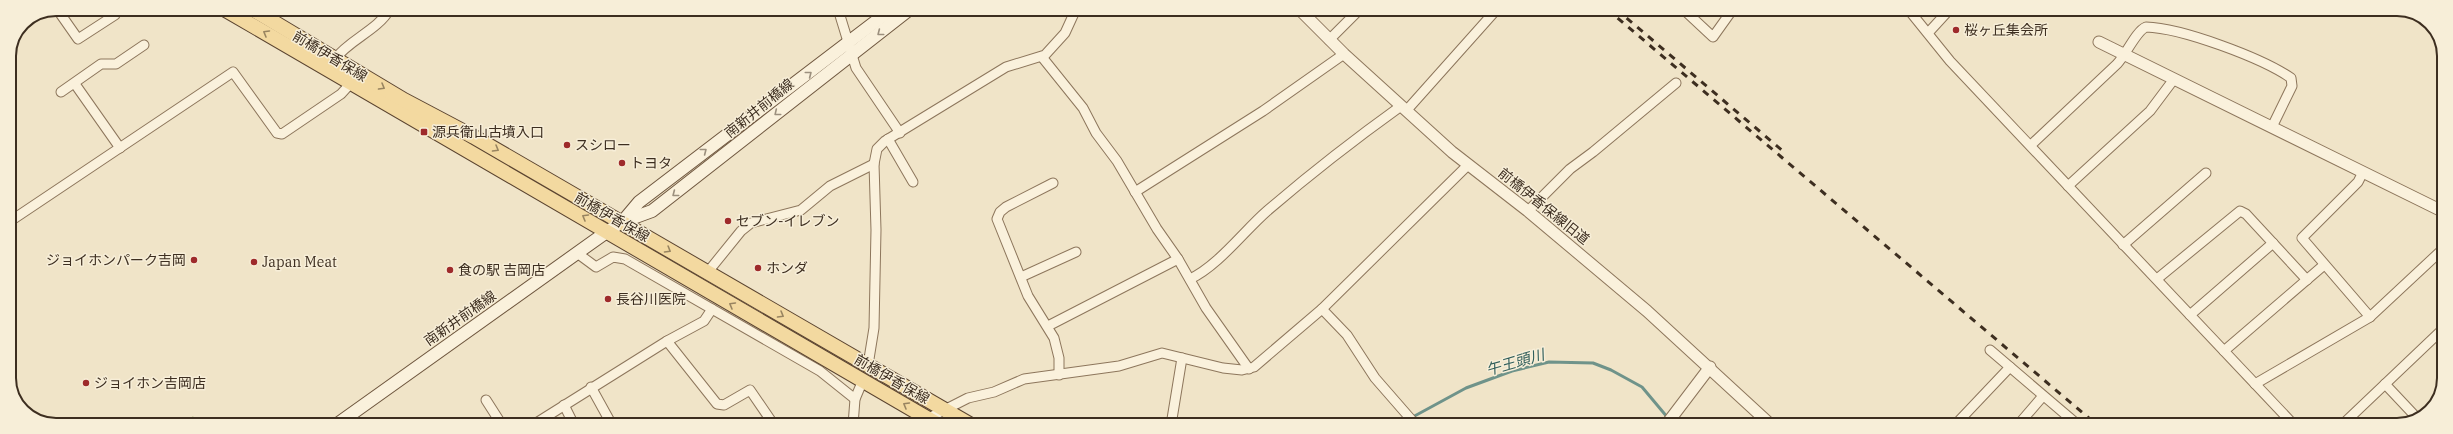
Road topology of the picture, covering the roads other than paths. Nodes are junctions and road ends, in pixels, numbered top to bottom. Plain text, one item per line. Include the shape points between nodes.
1 (62, 16) edge
2 (112, 16) edge
3 (236, 16) edge
4 (263, 16) edge
5 (385, 16) edge
6 (840, 16) edge
7 (883, 16) edge
8 (901, 16) edge
9 (1073, 16) edge
10 (1305, 16) edge
11 (1353, 16) edge
12 (1490, 16) edge
13 (1690, 16) edge
14 (1728, 16) edge
15 (1914, 16) edge
16 (1944, 16) edge
17 (1928, 33) junction
18 (1330, 40) junction
19 (849, 42) junction
20 (2100, 42) dead end
21 (144, 45) dead end
22 (1344, 54) junction
23 (852, 55) junction
24 (2126, 55) junction
25 (1042, 57) junction
26 (335, 60) junction
27 (2174, 79) junction
28 (352, 82) junction
29 (1676, 83) dead end
30 (75, 84) junction
31 (61, 92) dead end
32 (1403, 108) junction
33 (2272, 127) junction
34 (900, 133) junction
35 (888, 139) junction
36 (2031, 145) junction
37 (120, 148) junction
38 (874, 164) junction
39 (1468, 165) junction
40 (2363, 172) junction
41 (2206, 173) dead end
42 (913, 182) dead end
43 (1052, 183) dead end
44 (2068, 186) junction
45 (1135, 192) junction
46 (2437, 209) edge
47 (1528, 211) junction
48 (16, 217) edge
49 (622, 222) junction
50 (608, 231) junction
51 (2273, 243) junction
52 (2123, 245) junction
53 (1076, 252) dead end
54 (577, 253) junction
55 (2437, 255) edge
56 (1178, 258) junction
57 (2324, 265) junction
58 (707, 273) junction
59 (1021, 277) junction
60 (1190, 279) junction
61 (2156, 280) junction
62 (2307, 280) junction
63 (712, 309) junction
64 (1322, 309) junction
65 (2190, 315) junction
66 (2370, 317) junction
67 (1048, 326) junction
68 (2437, 335) edge
69 (667, 341) junction
70 (1990, 350) dead end
71 (2224, 351) junction
72 (1182, 358) junction
73 (868, 365) junction
74 (1710, 367) junction
75 (2010, 367) junction
76 (1249, 369) junction
77 (1059, 375) junction
78 (864, 380) junction
79 (2255, 384) junction
80 (2385, 384) junction
81 (591, 387) junction
82 (2043, 396) junction
83 (855, 399) junction
84 (486, 400) dead end
85 (564, 405) junction
86 (946, 410) junction
87 (2413, 415) edge
88 (349, 418) edge
89 (498, 418) edge
90 (544, 418) edge
91 (570, 418) edge
92 (608, 418) edge
93 (769, 418) edge
94 (854, 418) edge
95 (927, 418) edge
96 (938, 418) edge
97 (959, 418) edge
98 (1172, 418) edge
99 (1410, 418) edge
100 (1672, 418) edge
101 (1764, 418) edge
102 (1962, 418) edge
103 (2024, 418) edge
104 (2070, 418) edge
105 (2287, 418) edge
106 (2349, 418) edge

1 - 2 street via 78,39
28 -> 3 main road, 前橋伊香保線
4 - 26 main road, 前橋伊香保線
5 - 26 street via 377,26 341,51
6 - 19 street
7 - 19 main road, 南新井前橋線
8 -> 23 main road, 南新井前橋線
9 - 25 street via 1065,33
10 - 18 street, 前橋伊香保線旧道
11 - 18 street
12 - 32 street
13 - 14 street via 1713,37
15 - 17 street
16 - 17 street
17 - 36 street via 1950,61
18 - 22 street, 前橋伊香保線旧道
19 - 23 street
49 -> 19 main road, 南新井前橋線 via 639,202
20 - 24 street
21 - 30 street via 116,64 101,64
22 - 32 street, 前橋伊香保線旧道
22 - 45 street via 1263,111
23 - 34 street via 856,68
23 -> 49 main road, 南新井前橋線 via 652,211
24 - 27 street
24 - 33 street via 2140,31 2150,28 2207,41 2254,59 2288,76 2292,81
24 - 36 street
25 - 34 street via 1006,68
25 - 45 street via 1082,108
26 -> 49 main road, 前橋伊香保線
27 - 33 street
27 - 44 street via 2150,111
28 - 37 street via 341,94 282,134 277,133 233,72
50 -> 28 main road, 前橋伊香保線
29 - 47 street via 1570,168
30 - 31 street
30 - 37 street
32 - 39 street, 前橋伊香保線旧道
32 - 60 street via 1348,143 1266,211 1230,248
33 - 40 street
34 - 35 street
35 - 38 street via 877,149
35 - 42 street
36 - 44 street
37 - 48 street
38 - 58 street via 830,186 801,210 751,223 741,231
38 - 73 street via 874,328
39 - 47 street, 前橋伊香保線旧道
39 - 64 street
40 - 46 street
40 - 57 street via 2358,182 2302,236
41 - 52 street
43 - 59 street via 1006,207 997,216 997,222
44 - 52 street
45 - 56 street
47 - 74 street, 前橋伊香保線旧道
49 - 50 main road, 南新井前橋線
49 -> 58 main road, 前橋伊香保線
50 - 54 main road, 南新井前橋線
78 -> 50 main road, 前橋伊香保線
51 - 61 street via 2246,214 2240,211
51 - 62 street
51 - 65 street
52 - 61 street
53 - 59 street
54 - 63 street via 596,268 613,257 625,259
54 - 88 main road, 南新井前橋線
55 - 66 street
56 - 60 street
56 - 67 street
57 - 62 street
57 - 66 street
58 -> 73 main road, 前橋伊香保線
59 - 67 street via 1036,310
60 - 76 street via 1225,338
61 - 65 street
62 - 71 street
63 - 69 street via 704,321
63 - 83 street via 820,371
64 - 76 street via 1258,365
64 - 99 street via 1347,335 1375,378
65 - 71 street
66 - 79 street
67 - 77 street via 1058,349
68 - 80 street
69 - 81 street
69 - 93 street via 717,404 724,405 750,390
70 - 75 street
71 - 79 street
72 - 76 street via 1223,368
72 - 77 street via 1162,353 1120,366
72 - 98 street
73 - 86 main road, 前橋伊香保線
74 - 100 street
74 - 101 street, 前橋伊香保線旧道
75 - 82 street
75 - 102 street
77 - 86 street via 1018,381 994,392 968,398
78 - 83 street
95 -> 78 main road, 前橋伊香保線
79 - 105 street
80 - 87 street
80 - 106 street
81 - 85 street
81 - 92 street
82 - 103 street
82 - 104 street
83 - 94 street
84 - 89 street
85 - 90 street
85 - 91 street
86 - 96 street
86 - 97 main road, 前橋伊香保線

